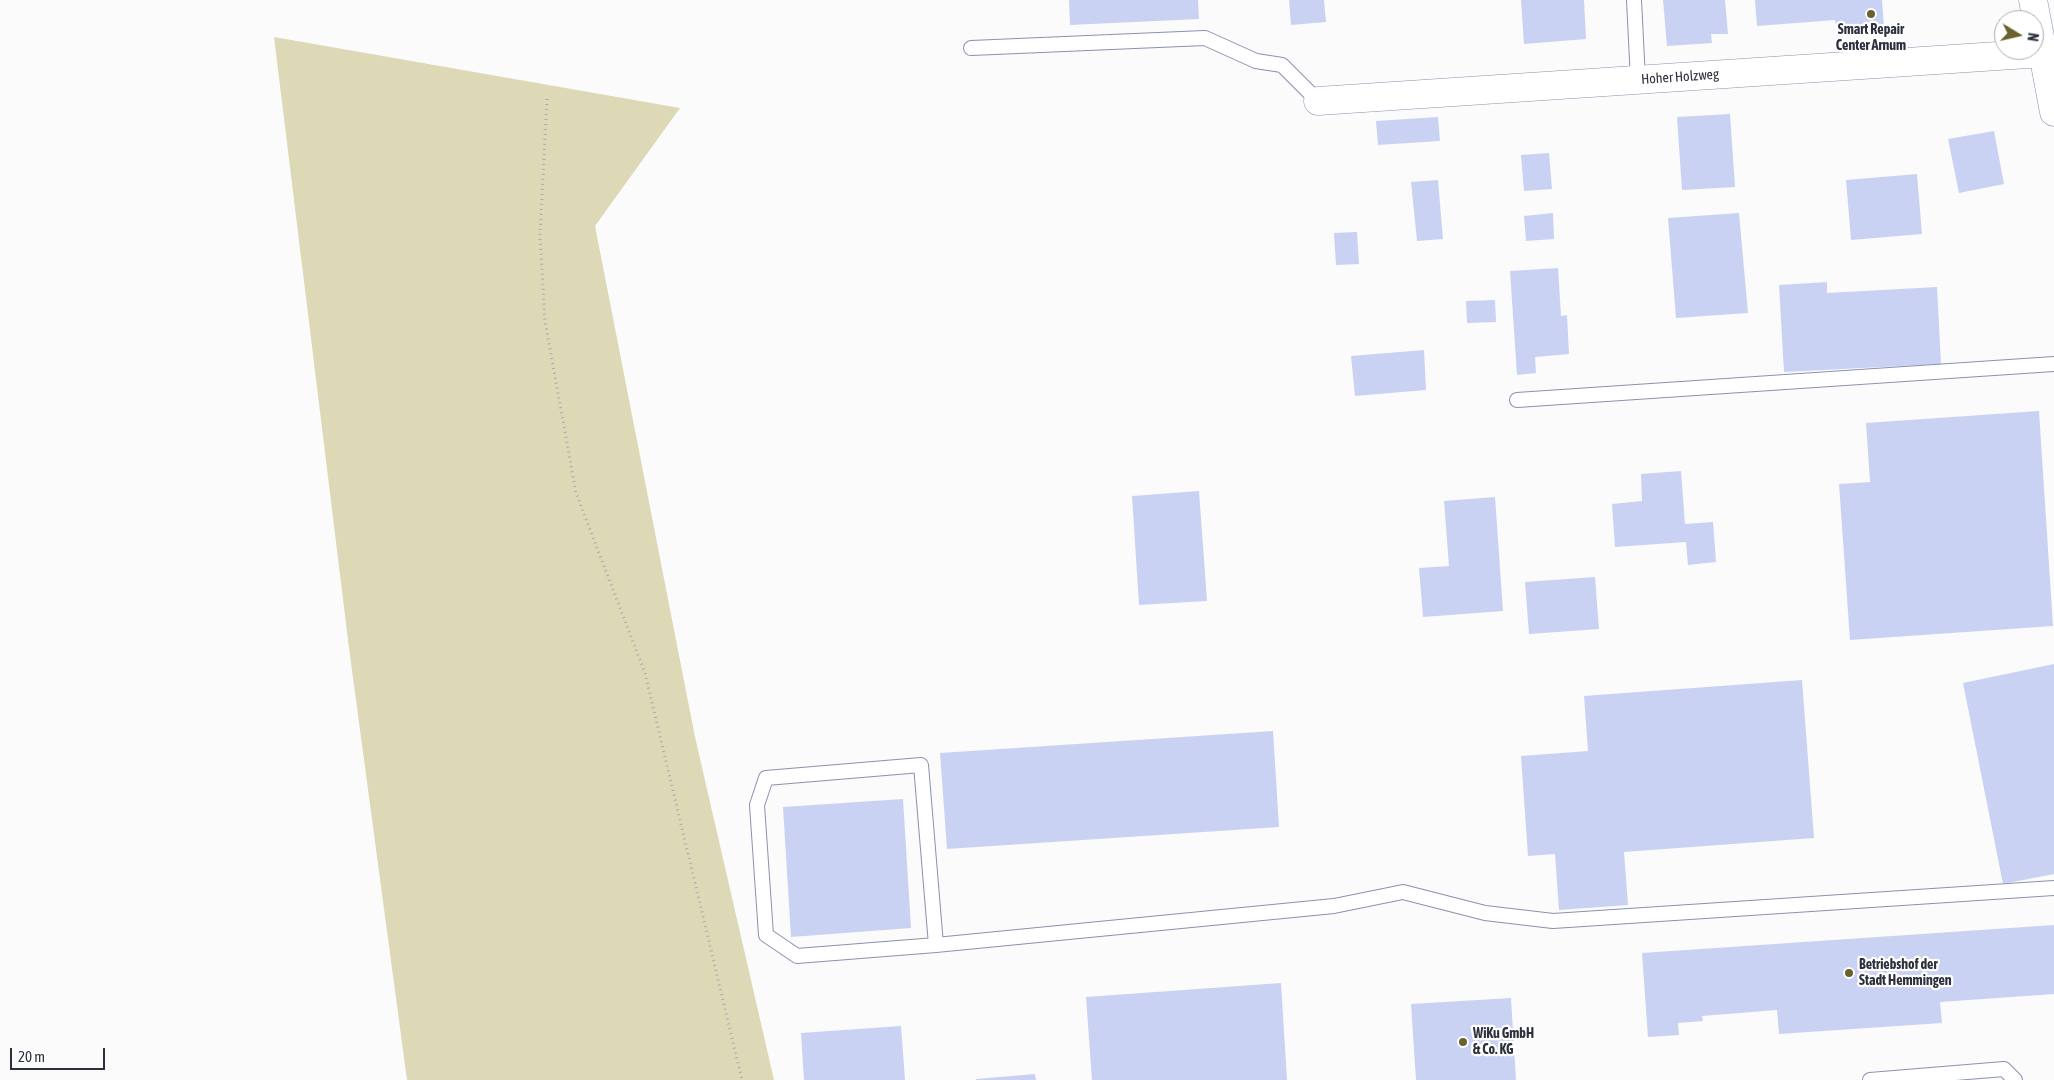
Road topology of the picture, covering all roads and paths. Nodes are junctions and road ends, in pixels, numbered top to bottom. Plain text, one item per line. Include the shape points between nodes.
1 (1634, 0) edge
2 (970, 48) dead end
3 (1994, 56) edge
4 (2044, 58) edge
5 (1638, 80) junction
6 (547, 99) dead end
7 (1318, 101) joint
8 (2054, 112) edge
9 (2054, 364) edge
10 (1517, 400) dead end
11 (2054, 888) edge
12 (936, 946) junction
13 (742, 1080) edge
14 (1870, 1080) edge
15 (2015, 1080) edge

1 - 5 lane
2 - 7 lane via 1205,38 1256,61 1282,65
3 - 5 street, Hoher Holzweg
4 - 8 street
5 - 7 street, Hoher Holzweg
6 - 13 path via 540,235 545,321 576,493 645,674
9 - 10 lane
11 - 12 lane via 1553,921 1486,913 1403,892 1334,906
12 - 12 lane via 797,956 766,934 757,805 766,778 922,765
14 - 15 lane via 2004,1069

